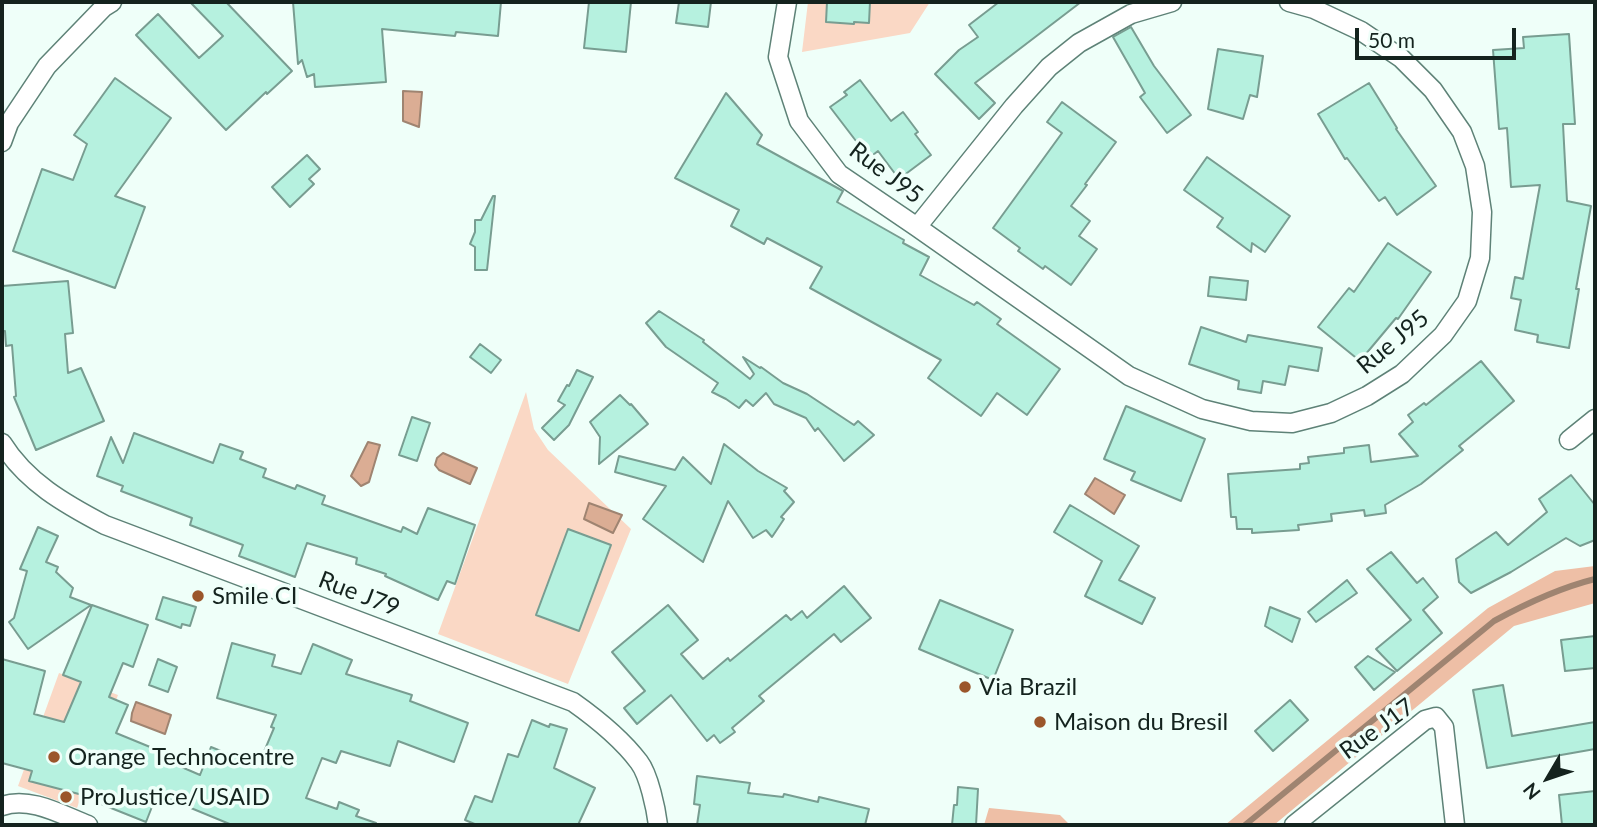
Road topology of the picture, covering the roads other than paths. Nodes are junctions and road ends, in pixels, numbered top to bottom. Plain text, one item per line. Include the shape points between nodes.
1 (112, 2) edge
2 (787, 2) edge
3 (1172, 2) edge
4 (1289, 2) edge
5 (2, 142) edge
6 (917, 227) junction
7 (1595, 419) edge
8 (1569, 440) dead end
9 (2, 443) edge
10 (2, 806) edge
11 (88, 825) edge
12 (658, 825) edge
13 (1294, 825) edge
14 (1455, 825) edge

1 - 5 street via 47,66 9,123
2 - 6 street, Rue J95 via 778,57 799,121 839,174
3 - 6 street, Rue J95 via 1131,14 1079,43 1049,67
4 - 6 street, Rue J95 via 1361,31 1401,58 1455,121 1475,166 1482,212 1480,258 1468,301 1443,335 1402,374 1367,396 1331,413 1292,423 1251,421 1202,409 1129,376
7 - 8 street
9 - 12 street, Rue J79 via 35,482 105,524 573,702 605,725 641,763
10 - 11 street via 32,804
13 - 14 street, Rue J17 via 1425,719 1436,717 1444,727

